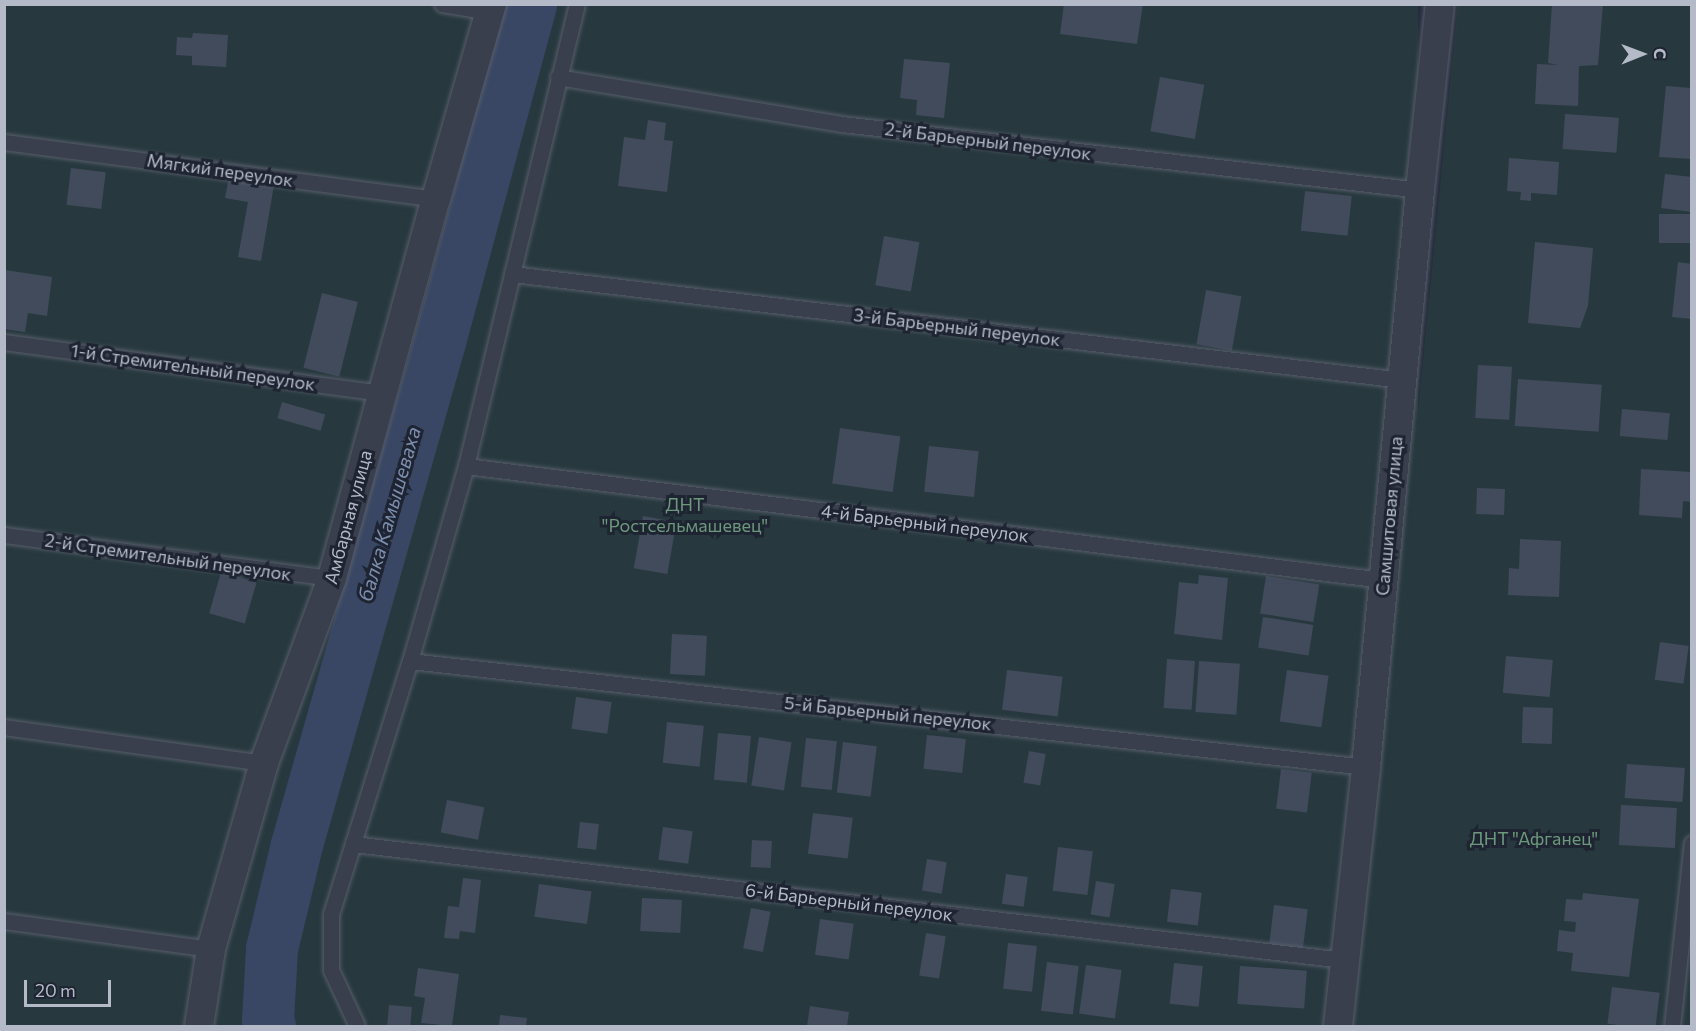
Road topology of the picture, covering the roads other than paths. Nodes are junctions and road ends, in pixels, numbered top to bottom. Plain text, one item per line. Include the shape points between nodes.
1 (442, 4) edge
2 (577, 4) edge
3 (1440, 4) edge
4 (491, 8) edge
5 (558, 77) junction
6 (4, 142) edge
7 (1420, 190) junction
8 (436, 199) junction
9 (512, 274) junction
10 (4, 342) edge
11 (1402, 380) junction
12 (382, 393) junction
13 (466, 466) junction
14 (4, 535) edge
15 (332, 579) junction
16 (1383, 580) junction
17 (410, 661) junction
18 (4, 727) edge
19 (264, 763) junction
20 (1366, 767) junction
21 (1692, 843) edge
22 (353, 844) junction
23 (4, 921) edge
24 (210, 949) junction
25 (1344, 960) junction
26 (199, 1026) edge
27 (357, 1026) edge
28 (1338, 1026) edge
29 (1672, 1026) edge

1 - 4 lane
2 - 5 lane
3 - 7 street, Самшитовая улица
4 - 8 street, Амбарная улица
5 - 7 lane, 2-й Барьерный переулок via 842,124
5 - 9 lane
6 - 8 lane, Мягкий переулок
7 - 11 street, Самшитовая улица
8 - 12 street, Амбарная улица
9 - 11 lane, 3-й Барьерный переулок
9 - 13 lane
10 - 12 lane, 1-й Стремительный переулок
11 - 16 street, Самшитовая улица
12 - 15 street, Амбарная улица
13 - 16 lane, 4-й Барьерный переулок
13 - 17 lane
14 - 15 lane, 2-й Стремительный переулок
15 - 19 street, Амбарная улица
16 - 20 street, Самшитовая улица
17 - 20 lane, 5-й Барьерный переулок
17 - 22 lane
18 - 19 lane
19 - 24 street, Амбарная улица
20 - 25 street, Самшитовая улица
21 - 29 lane
22 - 25 lane, 6-й Барьерный переулок
22 - 27 lane via 331,914 332,970
23 - 24 lane
24 - 26 street, Амбарная улица
25 - 28 street, Самшитовая улица

